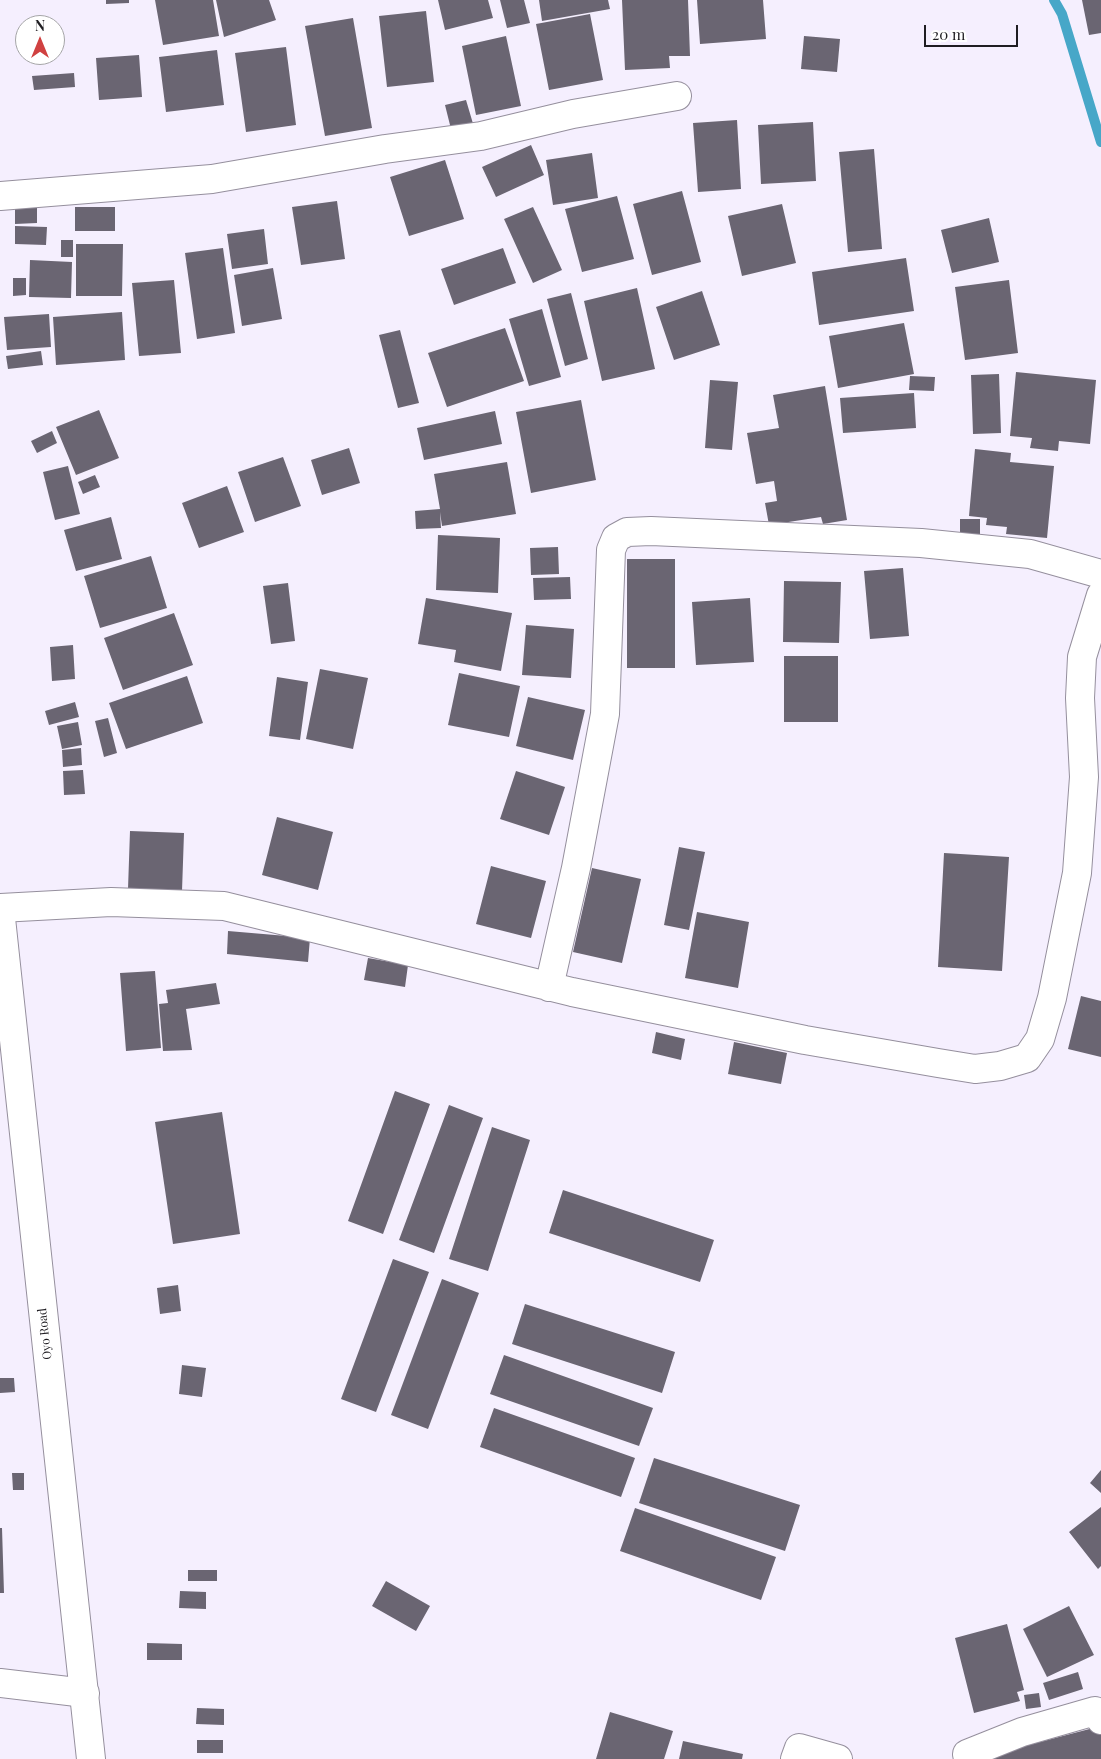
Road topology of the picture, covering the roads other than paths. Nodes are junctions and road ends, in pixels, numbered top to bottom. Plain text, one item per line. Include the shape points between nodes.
1 (677, 96) dead end
2 (0, 196) edge
3 (1101, 574) edge
4 (1101, 595) edge
5 (0, 908) edge
6 (549, 987) junction
7 (0, 1683) edge
8 (85, 1693) junction
9 (1101, 1720) edge
10 (91, 1759) edge
11 (795, 1759) edge
12 (838, 1759) edge
13 (968, 1759) edge

1 - 2 main road via 573,114 481,136 212,179
3 - 6 main road via 1030,554 921,543 651,531 627,532 616,538 611,550 605,714 576,868
4 - 6 main road via 1082,657 1080,698 1084,777 1077,873 1052,998 1040,1039 1027,1058 975,1069 804,1040
5 - 6 main road via 111,902 224,906
5 - 8 main road, Oyo Road
7 - 8 main road
8 - 10 main road, Oyo Road
9 - 13 main road via 1095,1711 1022,1732 967,1754
11 - 12 main road via 799,1748

